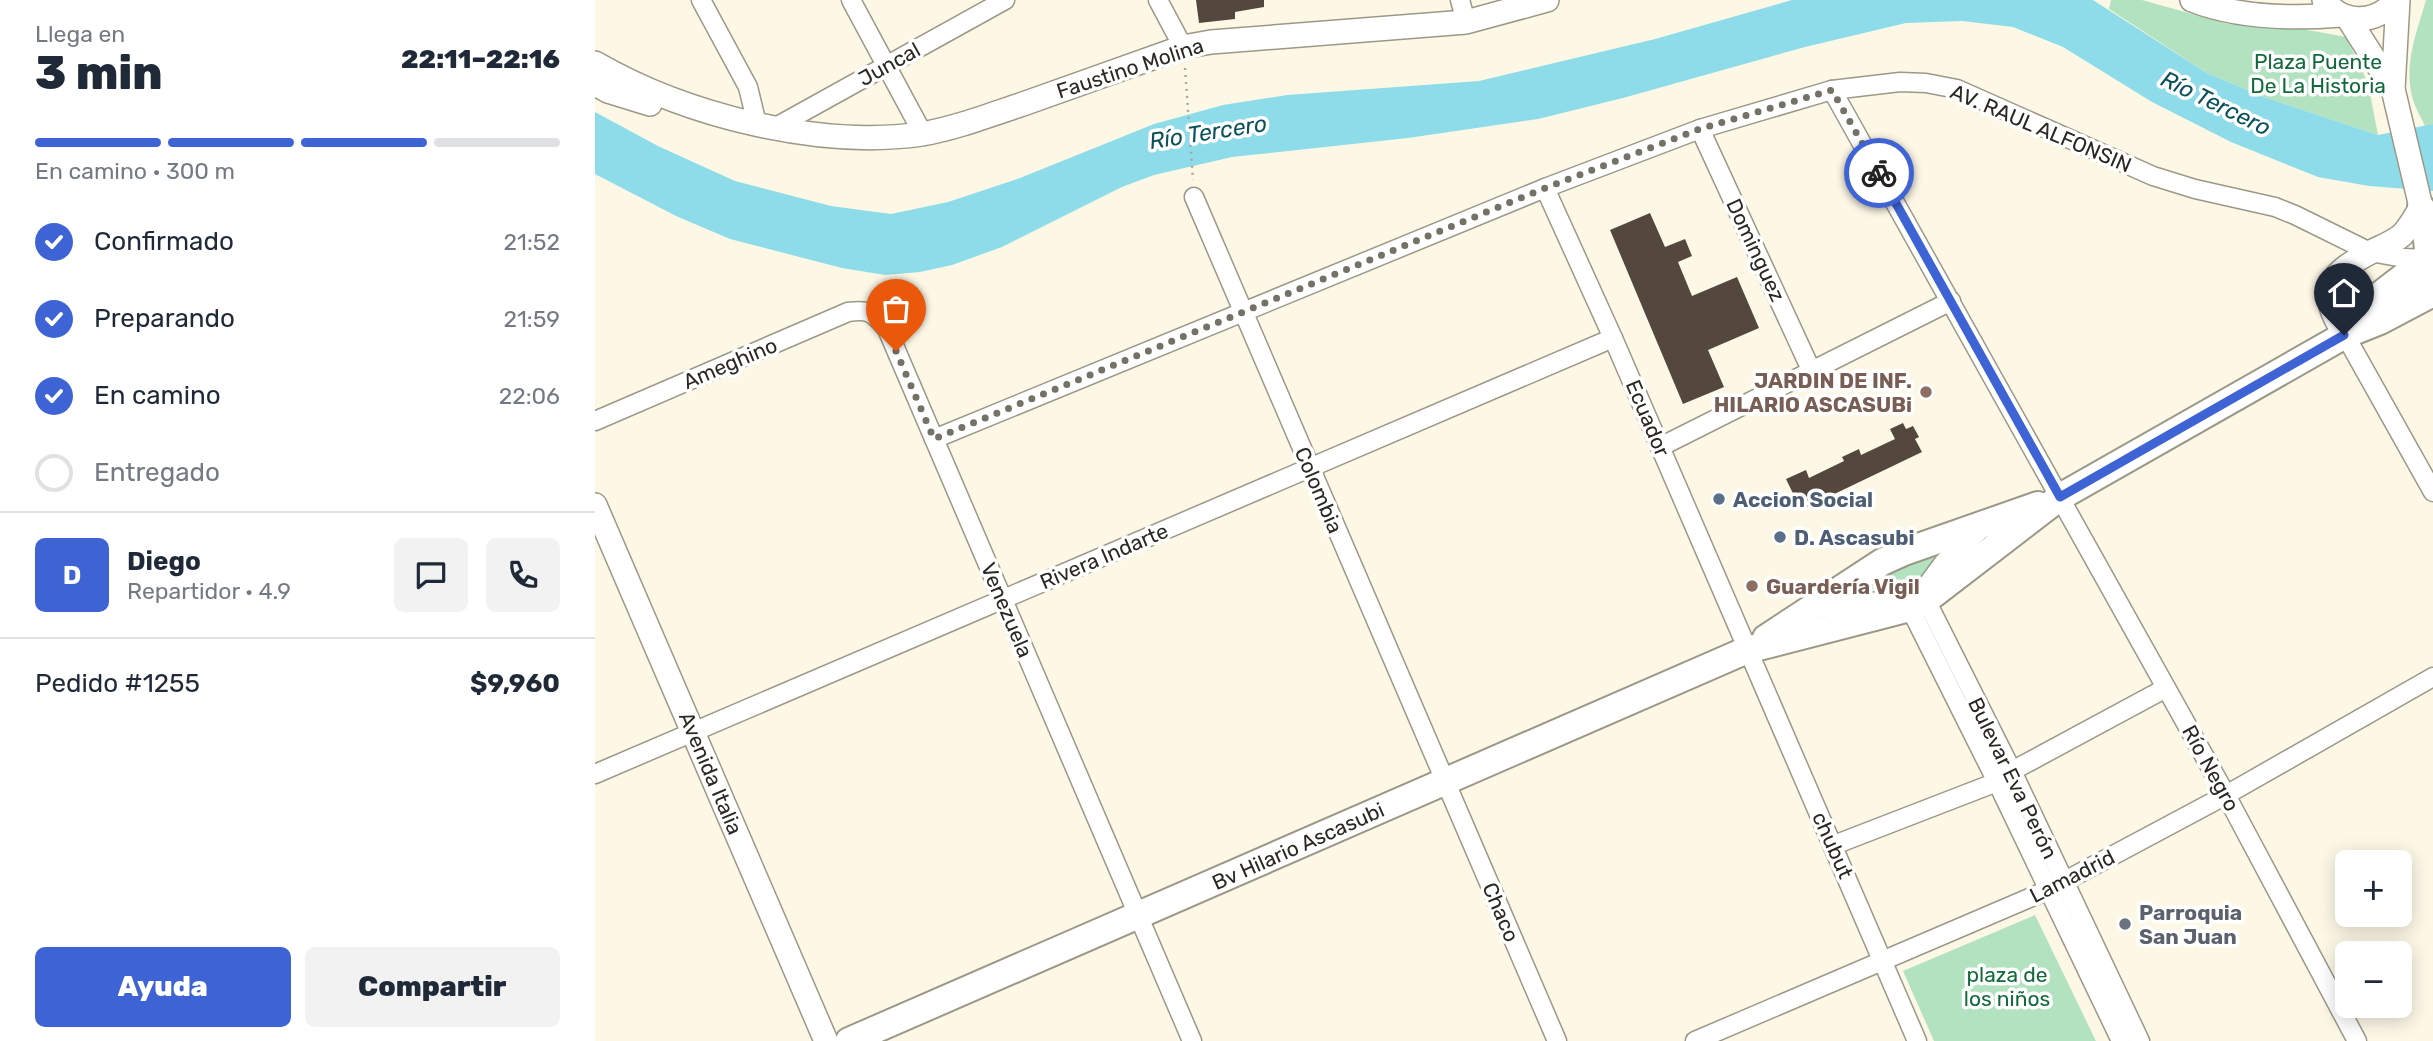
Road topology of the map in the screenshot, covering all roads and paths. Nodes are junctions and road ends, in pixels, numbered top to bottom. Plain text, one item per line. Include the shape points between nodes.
1 (701, 0) edge
2 (851, 0) edge
3 (1005, 0) edge
4 (1158, 0) edge
5 (1547, 0) edge
6 (2192, 0) edge
7 (2397, 0) edge
8 (1463, 11) edge
9 (2338, 11) edge
10 (1183, 47) junction
11 (595, 52) edge
12 (595, 63) edge
13 (887, 65) junction
14 (595, 84) edge
15 (639, 86) junction
16 (2393, 89) junction
17 (1832, 90) junction
18 (719, 114) junction
19 (766, 126) junction
20 (1700, 129) junction
21 (923, 134) junction
22 (1545, 188) junction
23 (1194, 197) joint
24 (2427, 212) edge
25 (2370, 253) junction
26 (2430, 257) edge
27 (2433, 293) edge
28 (1951, 301) junction
29 (866, 310) joint
30 (1243, 312) junction
31 (2380, 321) junction
32 (2344, 335) junction
33 (1613, 338) junction
34 (1812, 372) junction
35 (595, 421) edge
36 (934, 439) junction
37 (1660, 447) junction
38 (1310, 467) junction
39 (2433, 492) edge
40 (2060, 497) junction
41 (595, 505) edge
42 (1989, 522) junction
43 (1002, 599) junction
44 (1918, 602) junction
45 (1807, 611) junction
46 (1747, 650) junction
47 (2433, 677) edge
48 (2166, 688) junction
49 (693, 732) junction
50 (595, 774) edge
51 (2005, 777) junction
52 (1444, 782) junction
53 (2226, 795) junction
54 (1834, 845) junction
55 (2055, 886) junction
56 (1137, 917) junction
57 (1884, 961) junction
58 (826, 1041) edge
59 (849, 1041) edge
60 (1192, 1041) edge
61 (1557, 1041) edge
62 (1695, 1041) edge
63 (1917, 1041) edge
64 (2121, 1041) edge
65 (2140, 1041) edge
66 (2357, 1041) edge

1 - 19 street
2 - 13 street
3 - 13 street, Juncal
4 - 10 street
5 - 8 street, Faustino Molina
6 - 9 street via 2257,15 2322,17
7 - 9 street via 2377,16 2363,19
7 - 16 street
8 - 10 street, Faustino Molina
9 - 16 street
10 - 21 street, Faustino Molina via 985,117
10 - 23 path
11 - 15 street
12 - 15 street, Faustino Molina
13 - 19 street, Juncal
13 - 21 street
14 - 18 street, Faustino Molina via 668,108
15 - 18 street, Faustino Molina
16 - 24 street
17 - 20 street, AV. RAUL ALFONSIN
17 - 25 street, AV. RAUL ALFONSIN via 1901,82 1957,89 2153,176 2275,207
17 - 28 street, Río Negro
18 - 19 street, Faustino Molina
19 - 21 street, Faustino Molina via 854,138
20 - 22 street, AV. RAUL ALFONSIN
20 - 34 street, Dominguez
22 - 30 street, AV. RAUL ALFONSIN
22 - 33 street, Ecuador
23 - 30 street, Colombia
24 - 25 street via 2400,236
24 - 26 main road
25 - 26 street, AV. RAUL ALFONSIN
25 - 32 street via 2343,269 2329,288 2331,314
26 - 31 main road via 2422,284 2392,305
26 - 32 main road via 2373,299
27 - 31 main road
28 - 34 street
28 - 40 street, Río Negro
29 - 35 street, Ameghino via 848,312
29 - 36 street, Venezuela via 887,329
30 - 36 street, AV. RAUL ALFONSIN
30 - 38 street, Colombia
31 - 32 main road
32 - 39 street
32 - 40 main road
33 - 37 street, Ecuador
33 - 38 street, Rivera Indarte
34 - 37 street
36 - 43 street, Venezuela
37 - 46 street, Ecuador
38 - 43 street, Rivera Indarte
38 - 52 street, Colombia
40 - 42 main road
40 - 44 main road
40 - 48 street, Río Negro
41 - 49 street, Avenida Italia
42 - 44 street via 1944,562
42 - 45 main road via 1882,562
43 - 49 street, Rivera Indarte
43 - 56 street, Venezuela
44 - 45 street via 1859,602
44 - 46 main road
44 - 51 street, Bulevar Eva Perón
45 - 46 main road
46 - 52 main road, Bv Hilario Ascasubi
46 - 54 street, chubut
47 - 53 street, Lamadrid
48 - 51 street
48 - 53 street, Río Negro
49 - 50 street, Rivera Indarte
49 - 58 street, Avenida Italia
51 - 54 street
51 - 55 street, Bulevar Eva Perón
52 - 56 main road, Bv Hilario Ascasubi
52 - 61 street, Chaco
53 - 55 street, Lamadrid
53 - 66 street, Río Negro
54 - 57 street, chubut
55 - 57 street, Lamadrid
55 - 64 street, Bulevar Eva Perón
55 - 65 street, Bulevar Eva Perón
56 - 59 main road, Bv Hilario Ascasubi
56 - 60 street, Venezuela
57 - 62 street, Lamadrid
57 - 63 street, chubut

